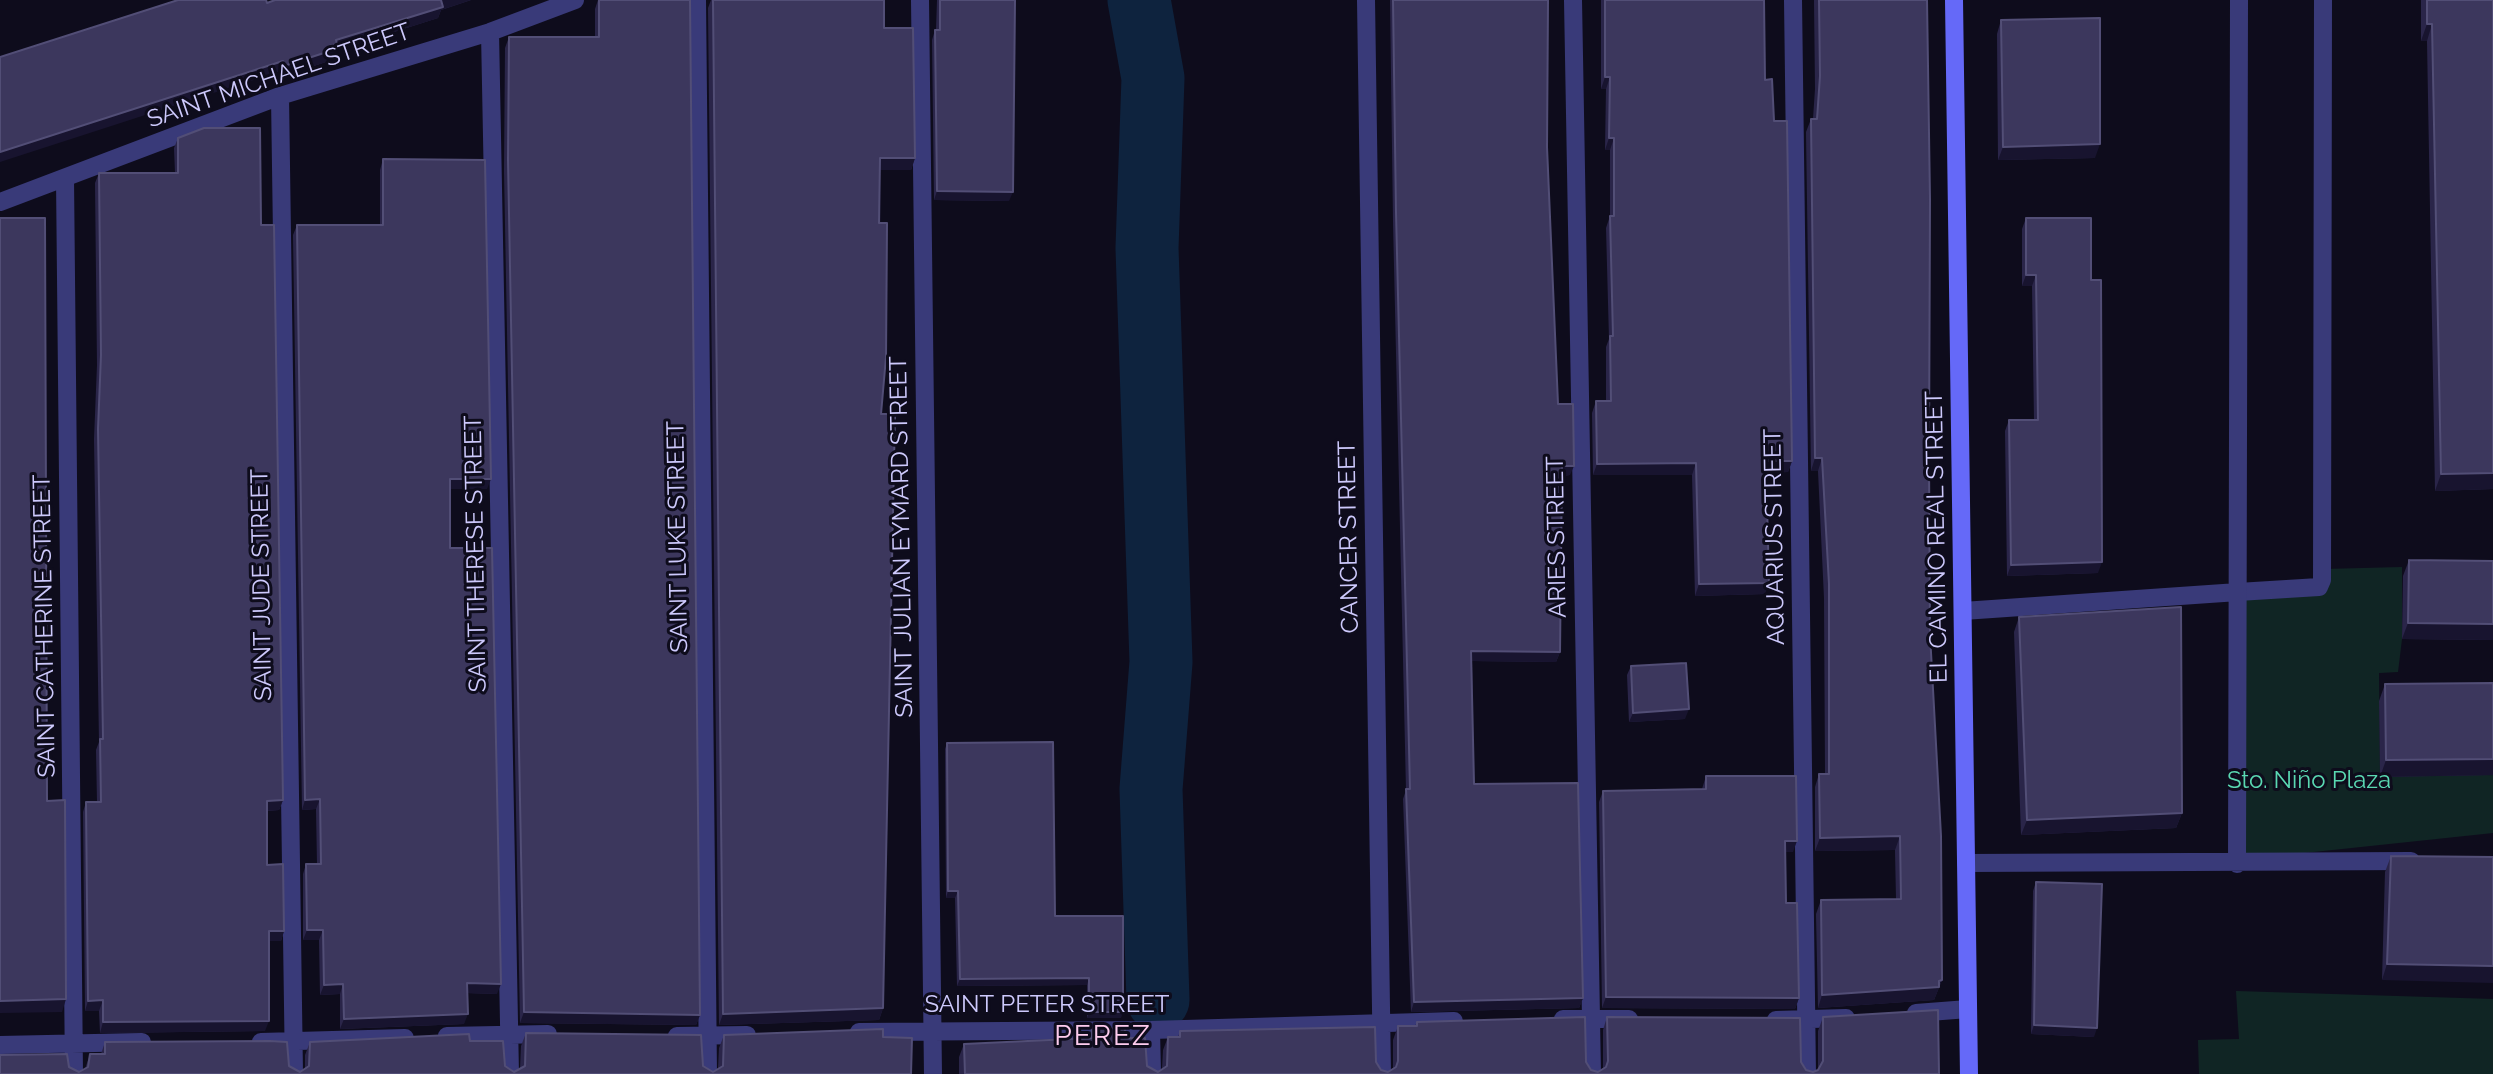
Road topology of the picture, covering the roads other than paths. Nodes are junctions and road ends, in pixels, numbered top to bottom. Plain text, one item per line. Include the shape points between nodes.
1 (575, 0) edge
2 (698, 0) edge
3 (920, 0) edge
4 (1366, 0) edge
5 (1573, 0) edge
6 (1793, 0) edge
7 (1954, 0) edge
8 (2239, 0) edge
9 (2322, 0) edge
10 (490, 32) junction
11 (280, 96) junction
12 (65, 178) junction
13 (0, 202) edge
14 (2238, 592) junction
15 (1963, 611) junction
16 (2426, 860) edge
17 (1966, 863) junction
18 (2237, 864) junction
19 (1968, 1009) junction
20 (1898, 1014) edge
21 (1858, 1017) edge
22 (1548, 1019) edge
23 (1589, 1019) junction
24 (1643, 1019) edge
25 (1478, 1020) edge
26 (1752, 1020) edge
27 (1806, 1020) junction
28 (1381, 1022) junction
29 (933, 1029) junction
30 (1151, 1030) junction
31 (840, 1032) edge
32 (510, 1034) junction
33 (562, 1035) edge
34 (760, 1035) edge
35 (654, 1036) edge
36 (707, 1037) junction
37 (74, 1042) junction
38 (156, 1042) edge
39 (239, 1042) edge
40 (294, 1042) junction
41 (0, 1045) edge
42 (74, 1074) edge
43 (294, 1074) edge
44 (510, 1074) edge
45 (708, 1074) edge
46 (933, 1074) edge
47 (1152, 1074) edge
48 (1382, 1074) edge
49 (1592, 1074) edge
50 (1807, 1074) edge
51 (1969, 1074) edge

1 - 10 street, SAINT MICHAEL STREET
2 - 36 street, SAINT LUKE STREET
3 - 29 street, SAINT JULIAN EYMARD STREET
4 - 28 street, CANCER STREET
5 - 23 street, ARIES STREET
6 - 27 street, AQUARIUS STREET
7 - 15 street, EL CAMINO REAL STREET
8 - 14 street
9 - 14 street via 2322,580 2319,587
10 - 11 street, SAINT MICHAEL STREET
10 - 32 street, SAINT THERESE STREET
11 - 12 street, SAINT MICHAEL STREET
11 - 40 street, SAINT JUDE STREET
12 - 13 street, SAINT MICHAEL STREET
12 - 37 street, SAINT CATHERINE STREET
14 - 15 street
14 - 18 street
15 - 17 street, EL CAMINO REAL STREET
16 - 18 street
17 - 18 street
17 - 19 street, EL CAMINO REAL STREET
19 - 20 street
19 - 51 street, EL CAMINO REAL STREET
21 - 27 street
22 - 23 street
23 - 24 street
23 - 49 street, ARIES STREET
25 - 28 street, SAINT PETER STREET
26 - 27 street
27 - 50 street, AQUARIUS STREET
28 - 30 street, SAINT PETER STREET
28 - 48 street, CANCER STREET
29 - 30 street, SAINT PETER STREET
29 - 31 street, SAINT PETER STREET
29 - 46 street, SAINT JULIAN EYMARD STREET
30 - 47 street
32 - 33 street
32 - 40 street
32 - 44 street, SAINT THERESE STREET
34 - 36 street
35 - 36 street
36 - 45 street, SAINT LUKE STREET
37 - 38 street
37 - 41 street
37 - 42 street, SAINT CATHERINE STREET
39 - 40 street
40 - 43 street, SAINT JUDE STREET

